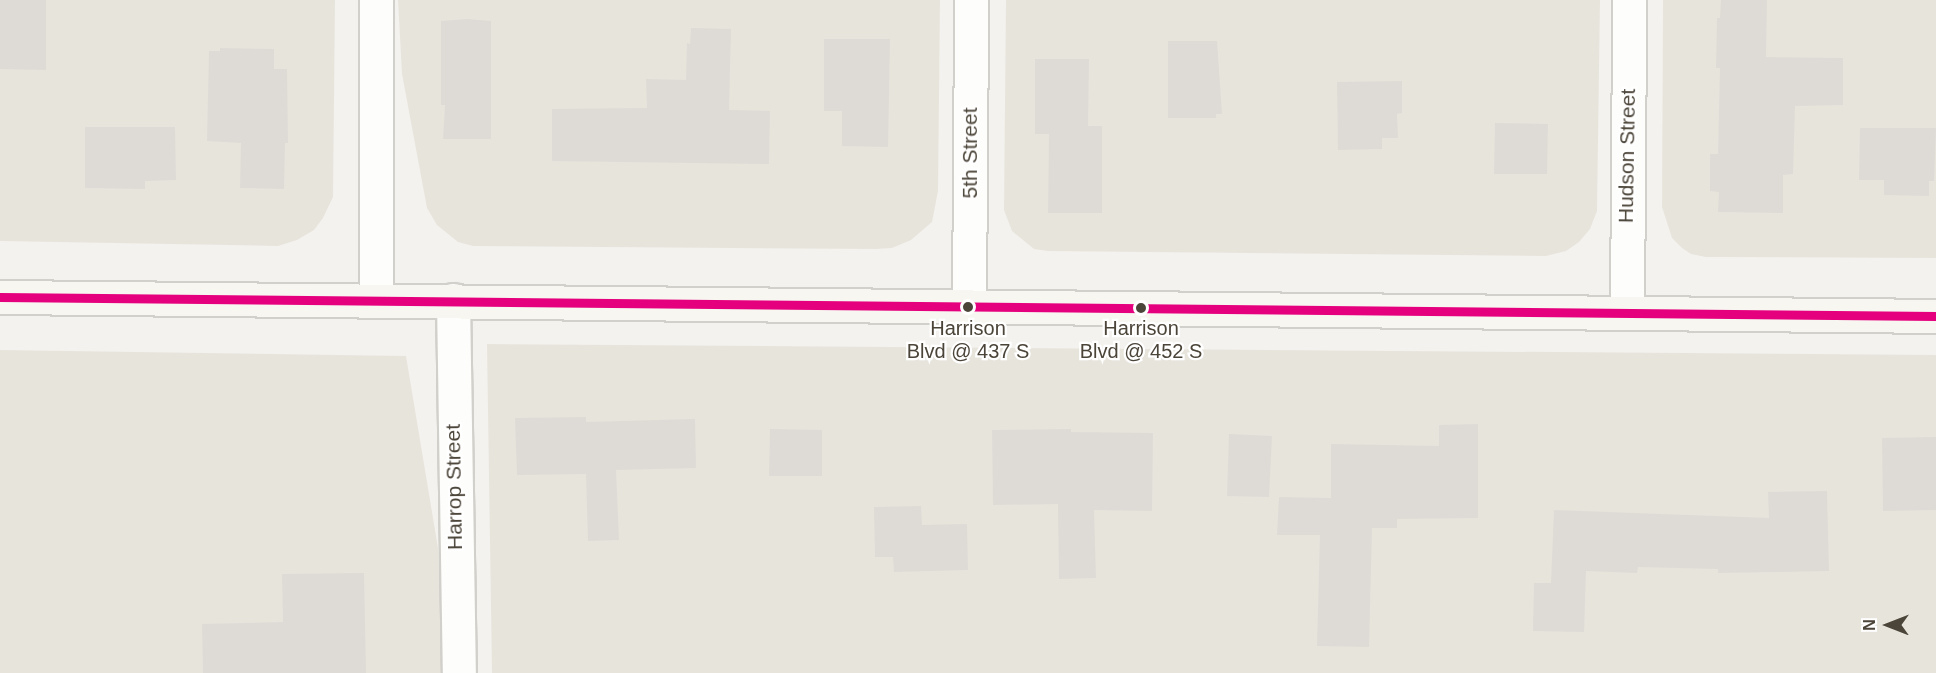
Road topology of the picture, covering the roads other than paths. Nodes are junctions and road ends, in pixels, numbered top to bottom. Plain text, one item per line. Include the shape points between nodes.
1 (376, 0) edge
2 (971, 0) edge
3 (1629, 0) edge
4 (0, 297) edge
5 (376, 299) junction
6 (453, 300) junction
7 (969, 306) junction
8 (1627, 313) junction
9 (1936, 316) edge
10 (459, 673) edge

1 - 5 street
2 - 7 street, 5th Street
3 - 8 street, Hudson Street
4 - 5 main road
5 - 6 main road
6 - 7 main road
6 - 10 street, Harrop Street
7 - 8 main road
8 - 9 main road

